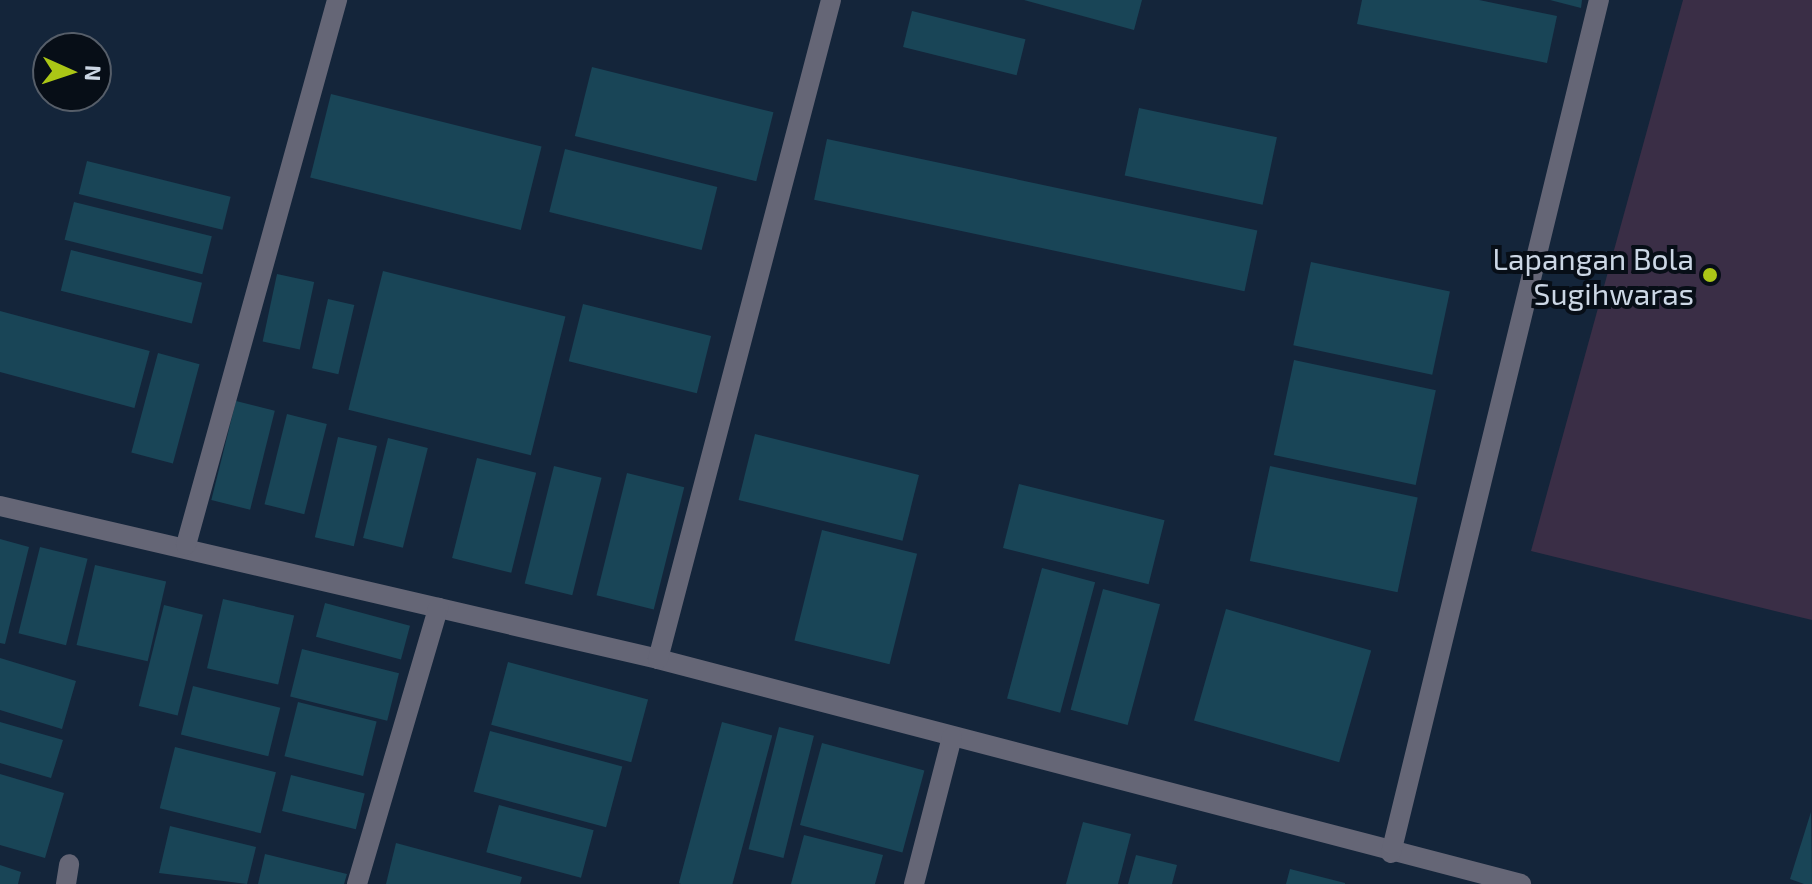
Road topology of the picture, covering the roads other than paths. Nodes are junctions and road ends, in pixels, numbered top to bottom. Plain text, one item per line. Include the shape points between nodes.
1 (337, 0) edge
2 (831, 0) edge
3 (1599, 0) edge
4 (0, 506) edge
5 (186, 545) junction
6 (438, 608) junction
7 (658, 659) junction
8 (952, 737) junction
9 (1391, 853) junction
10 (357, 884) edge
11 (914, 884) edge
12 (1521, 884) edge

1 - 5 street
2 - 7 street
3 - 9 street
4 - 5 street
5 - 6 street
6 - 7 street
6 - 10 street
7 - 8 street
8 - 9 street
8 - 11 street
9 - 12 street

